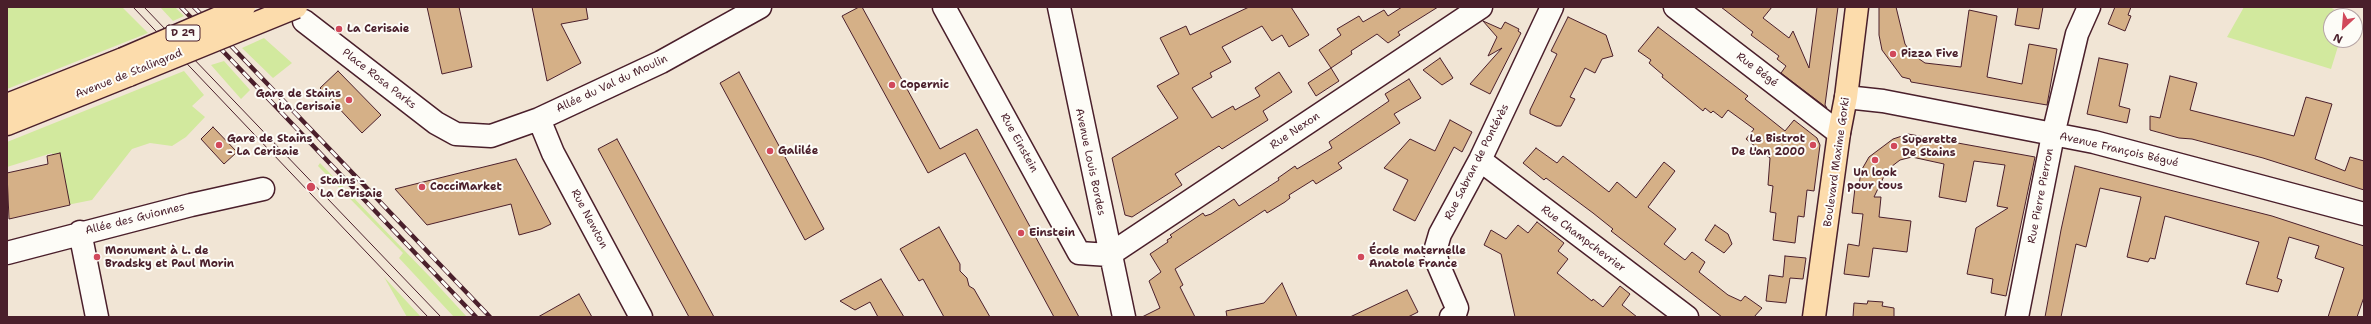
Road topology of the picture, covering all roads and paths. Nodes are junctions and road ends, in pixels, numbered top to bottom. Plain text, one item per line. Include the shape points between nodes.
1 (244, 7) edge
2 (760, 7) edge
3 (944, 7) edge
4 (1059, 7) edge
5 (1481, 7) edge
6 (1552, 7) edge
7 (1675, 7) edge
8 (1857, 7) edge
9 (2089, 7) edge
10 (300, 14) edge
11 (126, 67) junction
12 (1846, 97) junction
13 (7, 105) edge
14 (539, 119) junction
15 (7, 124) edge
16 (1839, 133) junction
17 (456, 134) joint
18 (2053, 135) junction
19 (1480, 160) junction
20 (263, 189) dead end
21 (2364, 214) edge
22 (80, 232) junction
23 (7, 253) edge
24 (1109, 255) junction
25 (97, 317) edge
26 (641, 317) edge
27 (1124, 317) edge
28 (1451, 317) edge
29 (1687, 317) edge
30 (1814, 317) edge
31 (2017, 317) edge

1 - 11 main road, Avenue de Stalingrad / D 29, bridge
2 - 14 street, Allée du Val du Moulin via 661,62
3 - 24 street, Rue Einstein via 1079,253
4 - 24 street, Avenue Louis Bordes
5 - 24 street, Rue Nexon
6 - 19 street, Rue Sabran de Pontévès
7 - 16 street, Rue Bégé
8 - 12 main road, Boulevard Maxime Gorki
9 - 18 street, Rue Pierre Pierron via 2077,34
10 - 11 main road, Avenue de Stalingrad, bridge
10 - 17 street, Place Rosa Parks via 436,123
11 - 13 main road, Avenue de Stalingrad / D 29
11 - 15 main road, Avenue de Stalingrad / D 29
12 - 16 main road, Boulevard Maxime Gorki
12 - 18 street, Avenue François Bégué via 1883,101
14 - 17 street, Allée du Val du Moulin via 491,136
14 - 26 street, Rue Newton via 553,152
16 - 30 main road, Boulevard Maxime Gorki
18 - 21 street, Avenue François Bégué via 2094,142
18 - 31 street, Rue Pierre Pierron
19 - 28 street, Rue Sabran de Pontévès via 1440,234 1435,251 1457,308
19 - 29 street, Rue Champchevrier
20 - 22 street, Allée des Guionnes
22 - 23 street, Allée des Guionnes
22 - 25 street
24 - 27 street, Avenue Louis Bordes

